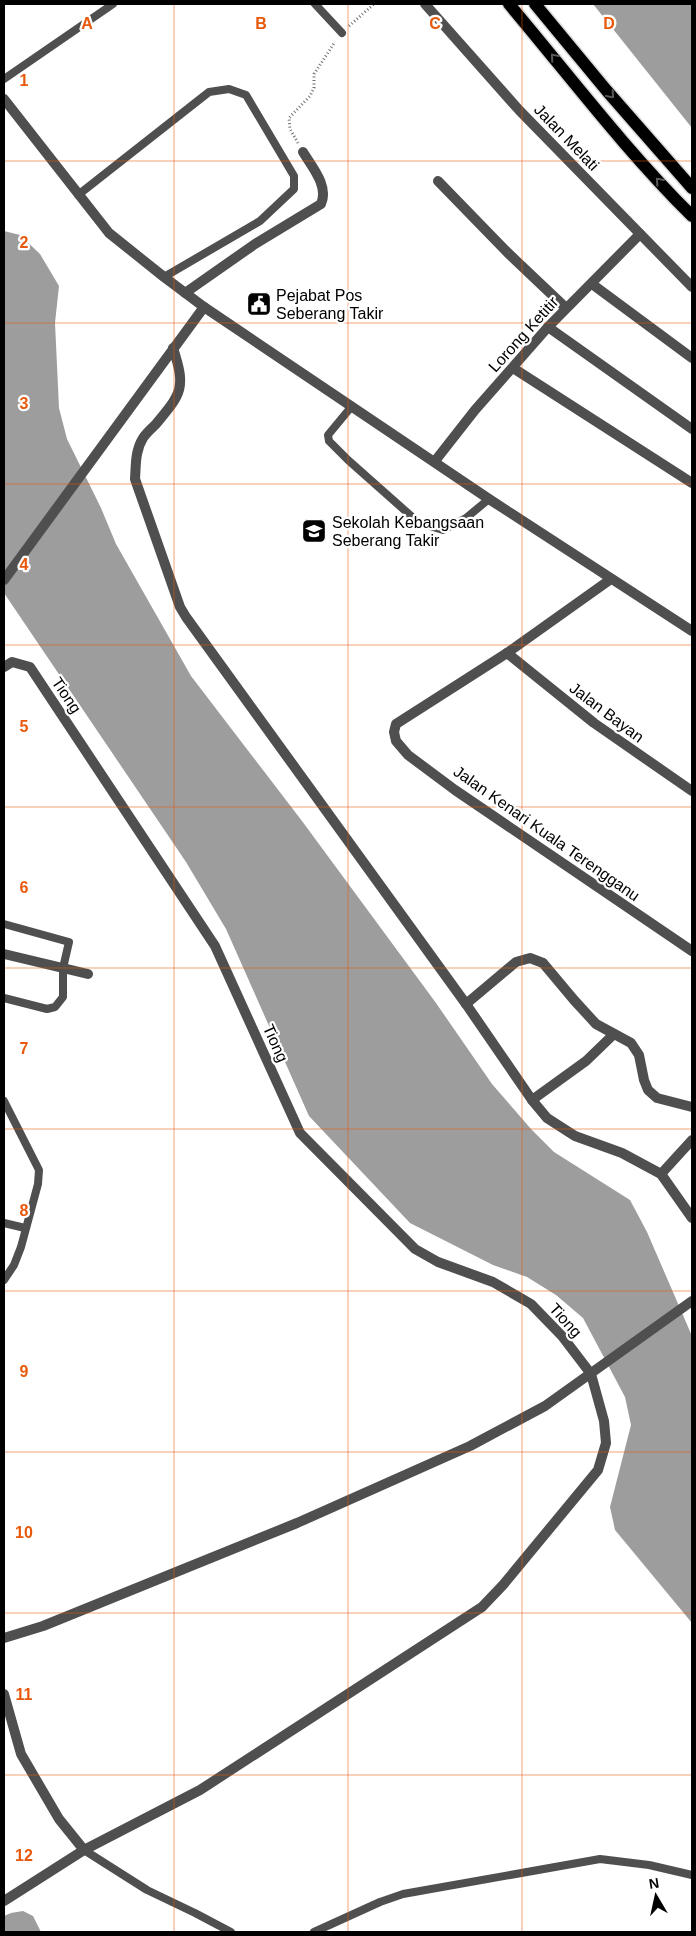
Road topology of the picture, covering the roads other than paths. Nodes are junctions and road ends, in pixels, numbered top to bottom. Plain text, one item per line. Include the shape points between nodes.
1 (113, 4) edge
2 (315, 4) edge
3 (425, 4) edge
4 (509, 4) edge
5 (535, 4) edge
6 (342, 32) road end
7 (4, 78) edge
8 (4, 99) edge
9 (303, 152) road end
10 (438, 181) dead end
11 (692, 188) edge
12 (78, 195) junction
13 (692, 216) edge
14 (640, 234) junction
15 (164, 278) junction
16 (592, 284) junction
17 (692, 287) edge
18 (185, 293) junction
19 (204, 307) junction
20 (566, 308) junction
21 (548, 327) junction
22 (173, 348) junction
23 (692, 358) edge
24 (513, 368) junction
25 (352, 406) junction
26 (692, 429) edge
27 (434, 461) junction
28 (692, 483) edge
29 (489, 499) junction
30 (611, 579) junction
31 (4, 580) edge
32 (692, 631) edge
33 (507, 653) junction
34 (4, 666) edge
35 (692, 791) edge
36 (4, 924) edge
37 (692, 951) edge
38 (4, 954) edge
39 (63, 968) junction
40 (88, 974) dead end
41 (4, 998) edge
42 (466, 1004) junction
43 (614, 1034) junction
44 (532, 1100) junction
45 (4, 1101) edge
46 (692, 1107) edge
47 (692, 1140) edge
48 (661, 1174) junction
49 (692, 1218) edge
50 (4, 1223) edge
51 (24, 1228) junction
52 (4, 1280) edge
53 (692, 1301) edge
54 (591, 1374) junction
55 (4, 1638) edge
56 (4, 1694) edge
57 (84, 1850) junction
58 (692, 1875) edge
59 (4, 1901) edge
60 (231, 1932) edge
61 (314, 1932) edge

1 - 7 lane
2 - 6 lane
3 - 14 street, Jalan Melati via 519,110
13 -> 4 main road
5 -> 11 main road
8 - 12 street
9 - 18 street via 323,186 321,204 255,244
10 - 20 street
12 - 15 street via 109,233
12 - 15 lane via 209,92 229,89 246,95 294,176 294,189 260,221
14 - 16 street, Lorong Ketitir
14 - 17 street, Jalan Melati
15 - 18 street
16 - 20 street, Lorong Ketitir
16 - 23 street
18 - 19 street
19 - 22 street
19 - 25 street
20 - 21 street, Lorong Ketitir
21 - 24 street, Lorong Ketitir
21 - 26 street
22 - 31 street
22 - 42 street via 181,370 180,387 175,401 143,439 136,458 135,479 180,607
24 - 27 street, Lorong Ketitir via 474,410
24 - 28 street
25 - 27 street
25 - 29 lane via 328,435 329,441 419,523 443,530 466,518
27 - 29 street
29 - 30 street
30 - 32 street
30 - 33 street
33 - 35 street, Jalan Bayan via 594,723
33 - 37 street, Jalan Kenari Kuala Terengganu via 396,724 396,741 408,755 455,790
34 - 54 street, Tiong via 12,662 30,666 215,946 300,1133 414,1249 438,1262 492,1282 531,1304 562,1336
36 - 39 lane via 69,942
38 - 39 street
39 - 40 street
39 - 41 lane via 63,997 55,1007 47,1009
42 - 43 street via 516,962 530,958 543,963 596,1024
42 - 44 street
43 - 44 street via 586,1061
43 - 46 street via 631,1043 639,1055 648,1090 657,1098
44 - 48 street via 547,1118 576,1136 622,1153
45 - 51 lane via 39,1170 38,1184
47 - 48 street
48 - 49 street
50 - 51 lane
51 - 52 lane via 21,1247
53 - 54 street
54 - 55 street via 545,1406 461,1450 297,1523 43,1626
54 - 57 street via 604,1420 606,1443 602,1459 590,1481 492,1598 441,1635 200,1790
56 - 57 street via 21,1754 59,1819
57 - 59 street
57 - 60 lane via 147,1890
58 - 61 lane via 650,1865 600,1859 403,1894

